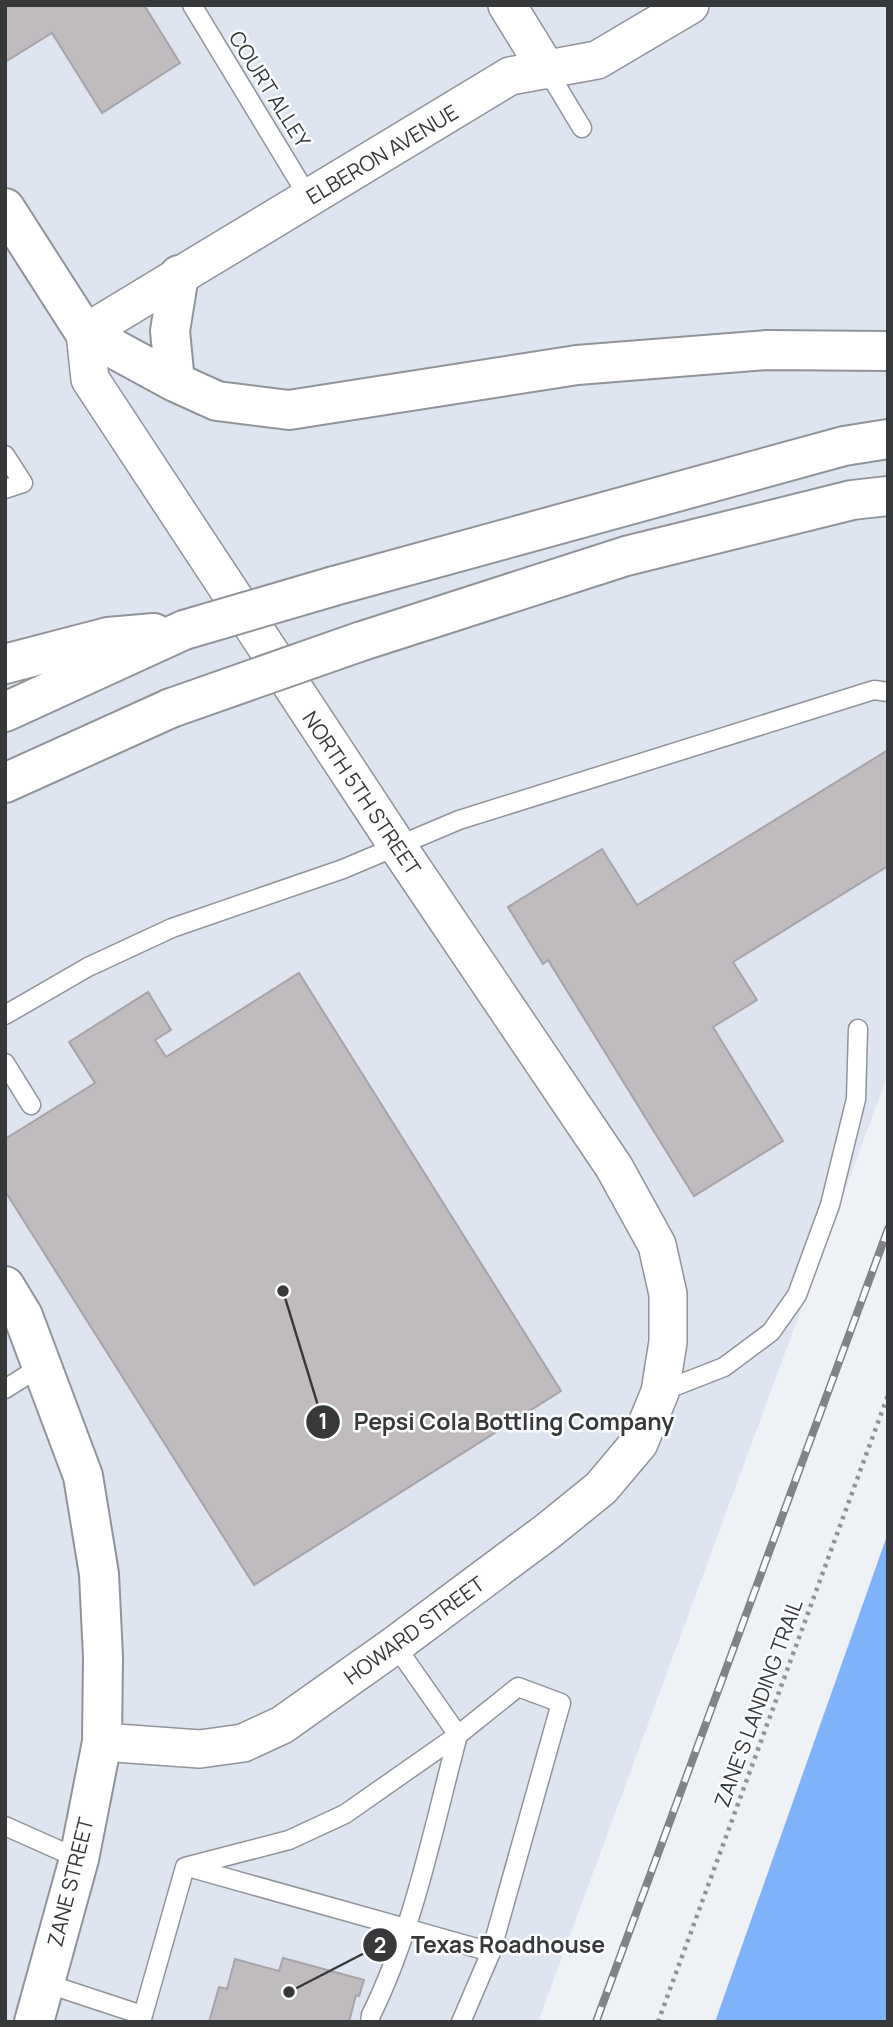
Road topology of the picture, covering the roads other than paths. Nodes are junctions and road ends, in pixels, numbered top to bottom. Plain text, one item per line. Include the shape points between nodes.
1 (192, 5) edge
2 (507, 5) edge
3 (690, 5) edge
4 (547, 70) junction
5 (582, 128) dead end
6 (309, 198) junction
7 (5, 208) edge
8 (179, 275) junction
9 (85, 333) junction
10 (888, 351) edge
11 (175, 382) junction
12 (888, 439) edge
13 (5, 455) edge
14 (5, 489) edge
15 (888, 496) edge
16 (184, 630) junction
17 (5, 664) edge
18 (888, 692) edge
19 (5, 712) edge
20 (5, 783) edge
21 (398, 847) junction
22 (5, 1015) edge
23 (858, 1029) dead end
24 (5, 1063) edge
25 (31, 1105) dead end
26 (5, 1286) edge
27 (43, 1365) junction
28 (5, 1389) edge
29 (660, 1392) junction
30 (395, 1645) junction
31 (457, 1735) junction
32 (102, 1742) junction
33 (5, 1826) edge
34 (79, 1859) junction
35 (185, 1867) junction
36 (406, 1928) junction
37 (491, 1952) junction
38 (45, 1983) junction
39 (141, 2018) edge
40 (34, 2022) edge
41 (370, 2022) edge
42 (461, 2022) edge

1 - 6 lane, COURT ALLEY
2 - 4 street
3 - 4 street, ELBERON AVENUE via 597,60
4 - 5 lane
4 - 6 street, ELBERON AVENUE via 510,76
6 - 8 street, ELBERON AVENUE
7 - 9 main road, NORTH 5TH STREET
8 - 9 street, ELBERON AVENUE
8 - 11 main road via 170,331
9 - 11 main road
9 - 21 street, NORTH 5TH STREET via 90,379
10 - 11 main road via 767,350 577,365 289,410 217,401
12 - 16 main road, bridge via 844,446
13 - 14 lane via 23,483
15 - 20 main road, bridge via 852,500 626,556 359,642 171,708
16 - 17 main road via 108,637
16 - 19 main road
18 - 21 lane via 874,690 458,820
21 - 22 lane via 172,928 88,967
21 - 29 street, NORTH 5TH STREET via 614,1167 657,1245 668,1294 668,1342
23 - 29 lane via 856,1099 830,1205 797,1295 771,1332 723,1367
24 - 25 lane
26 - 27 main road, ZANE STREET
27 - 28 lane
27 - 32 main road, ZANE STREET via 83,1476 92,1523 103,1657
29 - 30 street, HOWARD STREET via 639,1443 601,1488
30 - 31 lane
30 - 32 street, HOWARD STREET via 282,1726 243,1743 200,1749
31 - 35 lane via 345,1814 289,1840
31 - 36 lane
31 - 37 lane via 518,1688 561,1703
32 - 34 main road, ZANE STREET
33 - 34 lane
34 - 38 main road, ZANE STREET
35 - 36 lane
35 - 39 lane
36 - 37 lane
36 - 41 lane
37 - 42 lane
38 - 39 lane
38 - 40 main road, ZANE STREET

